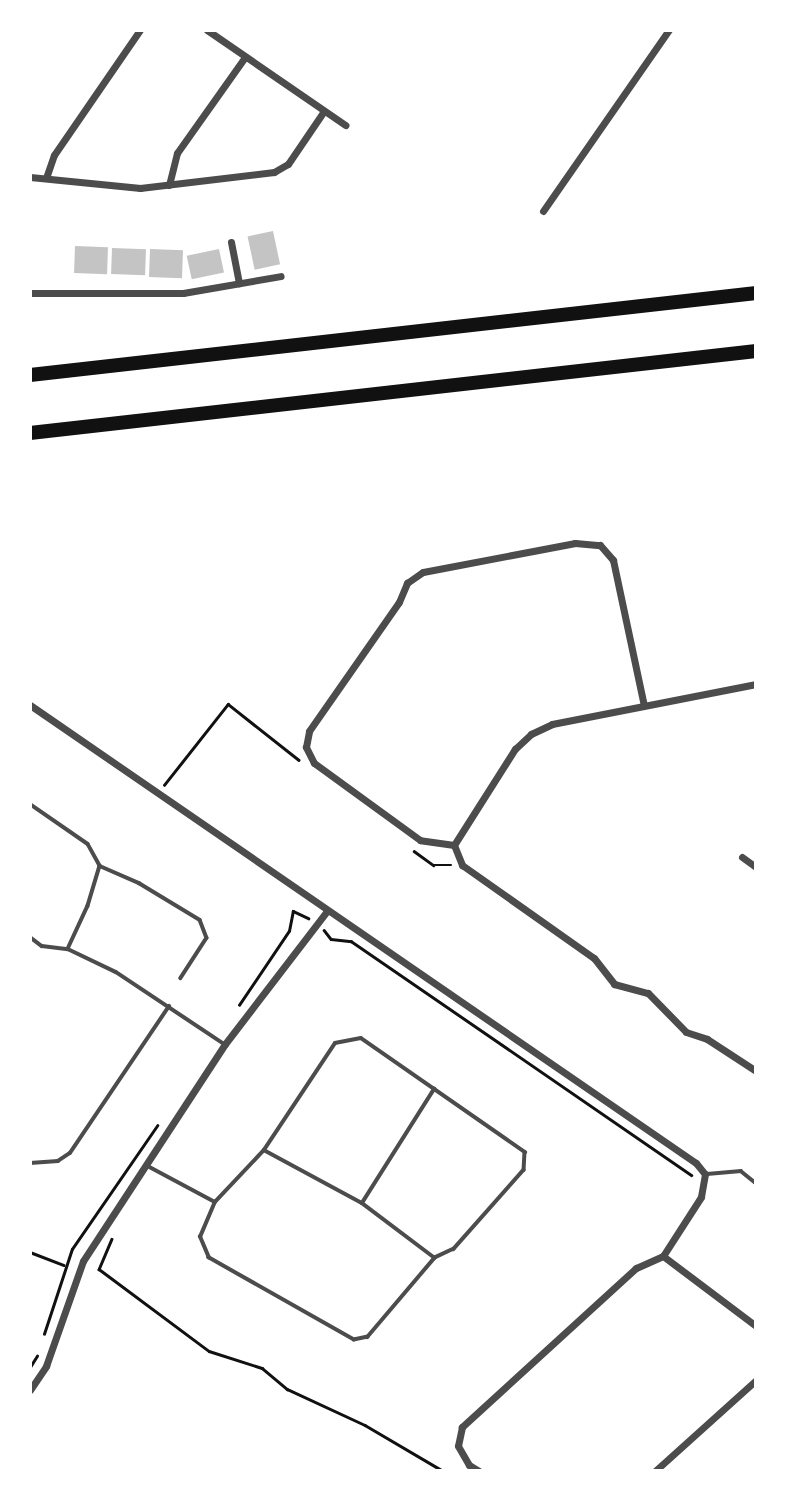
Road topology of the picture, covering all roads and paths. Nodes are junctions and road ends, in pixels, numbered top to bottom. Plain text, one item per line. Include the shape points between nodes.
1 (140, 30) edge
2 (207, 30) edge
3 (669, 30) edge
4 (245, 57) junction
5 (324, 111) junction
6 (345, 125) dead end
7 (30, 177) edge
8 (46, 178) junction
9 (169, 185) junction
10 (543, 211) dead end
11 (231, 242) dead end
12 (281, 276) dead end
13 (239, 284) junction
14 (30, 293) edge
15 (756, 293) edge
16 (756, 351) edge
17 (30, 375) edge
18 (30, 433) edge
19 (756, 684) edge
20 (30, 705) edge
21 (643, 706) junction
22 (308, 767) dead end
23 (157, 794) junction
24 (30, 804) edge
25 (454, 845) junction
26 (412, 849) dead end
27 (742, 857) dead end
28 (461, 865) junction
29 (100, 866) junction
30 (756, 867) edge
31 (327, 911) junction
32 (317, 924) junction
33 (30, 937) edge
34 (68, 949) junction
35 (181, 978) dead end
36 (169, 1006) junction
37 (238, 1006) dead end
38 (225, 1044) junction
39 (756, 1070) edge
40 (434, 1089) junction
41 (163, 1116) dead end
42 (264, 1150) junction
43 (30, 1163) edge
44 (146, 1165) junction
45 (705, 1174) junction
46 (756, 1183) edge
47 (215, 1202) junction
48 (362, 1203) junction
49 (101, 1233) junction
50 (30, 1252) edge
51 (663, 1256) junction
52 (435, 1258) junction
53 (64, 1265) junction
54 (756, 1326) edge
55 (44, 1337) dead end
56 (40, 1347) dead end
57 (30, 1367) edge
58 (756, 1380) edge
59 (30, 1390) edge
60 (443, 1471) edge
61 (479, 1471) edge
62 (655, 1471) edge

1 - 8 street via 54,155
2 - 4 street
3 - 10 street
4 - 5 street
4 - 9 street via 177,153
5 - 6 street
5 - 9 street via 279,171
7 - 8 street
8 - 9 street via 117,187
11 - 13 street
12 - 13 street
13 - 14 street via 167,294
15 - 17 highway
16 - 18 highway
19 - 21 street
20 - 23 street
21 - 25 street via 552,724 531,734 515,750
21 - 25 street via 613,561 600,545 575,543 423,572 407,583 399,602 309,732 306,747 313,762 420,841
22 - 23 path via 228,704
23 - 31 street
24 - 29 lane via 88,844
25 - 28 street
26 - 28 path via 433,866
27 - 30 street
28 - 39 street via 594,958 614,984 648,993 686,1032 707,1039
29 - 34 lane
29 - 35 lane via 139,883 200,920 207,938
31 - 32 street
31 - 45 street via 696,1163
32 - 37 path via 293,912 289,931
32 - 38 street
32 - 45 path via 331,939 351,942 688,1175
33 - 34 lane via 43,946
34 - 36 lane via 116,972
36 - 38 lane
36 - 43 lane via 70,1153 58,1161
38 - 44 street
40 - 42 lane via 361,1038 335,1043
40 - 48 lane
40 - 52 lane via 525,1152 524,1170 454,1249
41 - 53 path
42 - 47 lane
42 - 48 lane
44 - 47 lane
44 - 49 street
45 - 46 lane via 741,1171
45 - 51 street via 701,1197
47 - 52 lane via 200,1237 209,1258 354,1340 368,1337
48 - 52 lane
49 - 59 street via 83,1261 46,1366
49 - 60 path via 112,1239 99,1269 209,1351 262,1368 287,1389 365,1425
50 - 53 path via 44,1262
51 - 54 street
51 - 61 street via 636,1268 463,1427 458,1446 469,1465
53 - 55 path
56 - 57 path
58 - 62 street

